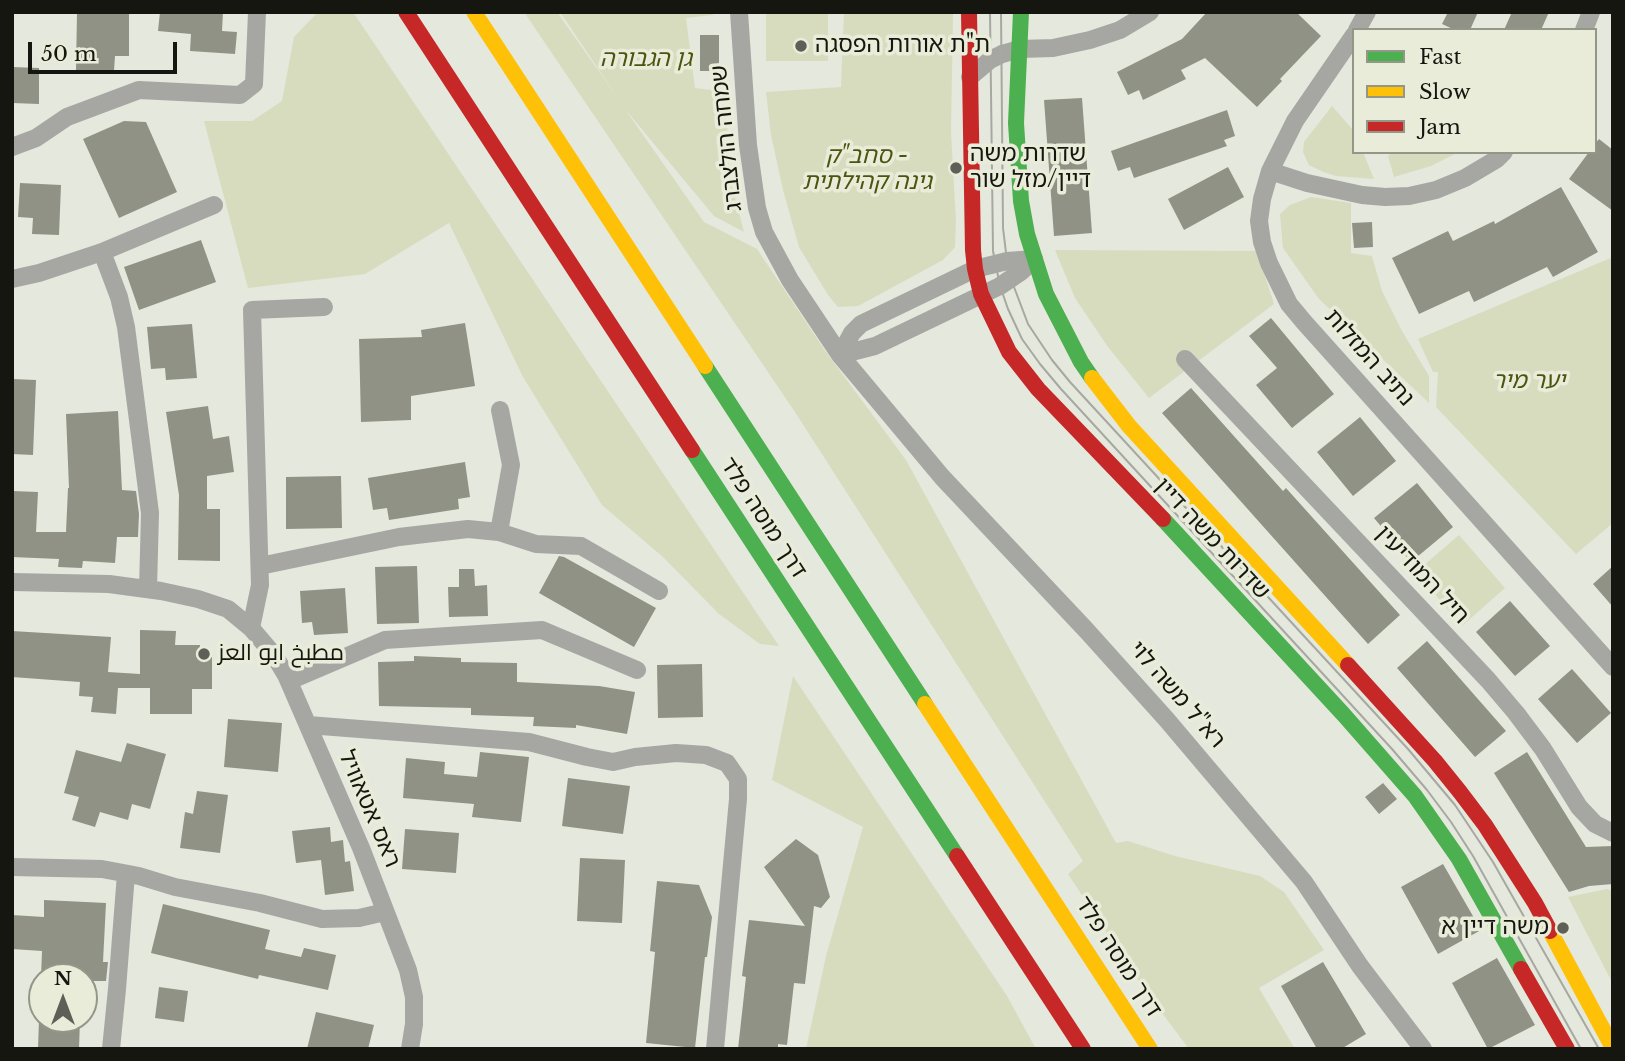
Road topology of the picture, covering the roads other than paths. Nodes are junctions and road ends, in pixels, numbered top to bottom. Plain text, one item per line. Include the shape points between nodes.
1 (257, 12) edge
2 (406, 12) edge
3 (474, 12) edge
4 (740, 12) edge
5 (969, 12) edge
6 (1021, 12) edge
7 (1150, 12) edge
8 (1367, 12) edge
9 (1358, 28) edge
10 (1352, 38) edge
11 (1020, 49) junction
12 (970, 77) junction
13 (12, 148) edge
14 (1502, 154) edge
15 (1270, 171) junction
16 (214, 205) dead end
17 (102, 252) junction
18 (1034, 259) junction
19 (975, 269) junction
20 (12, 279) edge
21 (981, 294) junction
22 (324, 307) dead end
23 (841, 355) junction
24 (1185, 359) dead end
25 (872, 393) joint
26 (500, 410) dead end
27 (499, 531) junction
28 (260, 566) junction
29 (12, 582) edge
30 (148, 589) junction
31 (659, 591) dead end
32 (251, 628) junction
33 (1613, 667) edge
34 (637, 670) dead end
35 (289, 681) junction
36 (308, 725) junction
37 (1613, 833) edge
38 (12, 867) edge
39 (126, 874) junction
40 (385, 912) junction
41 (1613, 1048) edge
42 (111, 1049) edge
43 (410, 1049) edge
44 (715, 1049) edge
45 (1083, 1049) edge
46 (1150, 1049) edge
47 (1423, 1049) edge
48 (1567, 1049) edge

1 - 13 street via 254,84 240,96 139,90 67,117
2 - 45 main road, דרך מוסה פלד
3 - 46 main road, דרך מוסה פלד
4 - 23 street, שמחה הולצברג via 748,145 764,232
5 - 12 main road, שדרות משה דיין
6 - 11 main road, שדרות משה דיין
7 - 11 street via 1120,30 1090,40
8 - 9 street
10 - 15 street, נתיב המזלות via 1295,121
11 - 12 street via 990,60
11 - 18 main road, שדרות משה דיין via 1018,166
12 - 19 main road, שדרות משה דיין
14 - 15 street via 1465,178 1409,196 1362,195
15 - 33 street, נתיב המזלות via 1259,221 1262,242 1289,304
16 - 17 street
17 - 20 street
17 - 30 street via 126,327 150,513
18 - 19 street
18 - 21 street via 1011,279
18 - 41 main road, שדרות משה דיין via 1064,331 1102,393 1435,761 1485,825 1535,904
19 - 21 main road, שדרות משה דיין
19 - 23 street via 861,324
21 - 23 street via 875,346
21 - 48 main road, שדרות משה דיין via 1022,371 1415,796 1465,869
22 - 28 street via 252,310
23 - 25 street, שמחה הולצברג
24 - 37 street, חיל המודיעין via 1488,680 1543,749 1579,807 1595,824
25 - 47 street, רא"ל משה לוי via 942,477 1167,720 1304,882
26 - 27 street via 511,466
27 - 28 street via 468,529 399,537
27 - 31 street via 536,544 581,546
28 - 32 street
29 - 30 street, ראס אטאוויל
30 - 32 street, ראס אטאוויל via 228,610
32 - 35 street, ראס אטאוויל
34 - 35 street via 542,630 385,640
35 - 36 street, ראס אטאוויל
36 - 40 street, ראס אטאוויל
36 - 44 street via 528,742 613,762 676,752 727,763 738,779 738,799
38 - 39 street via 102,869
39 - 40 street via 322,919
39 - 42 street
40 - 43 street, ראס אטאוויל via 414,997

